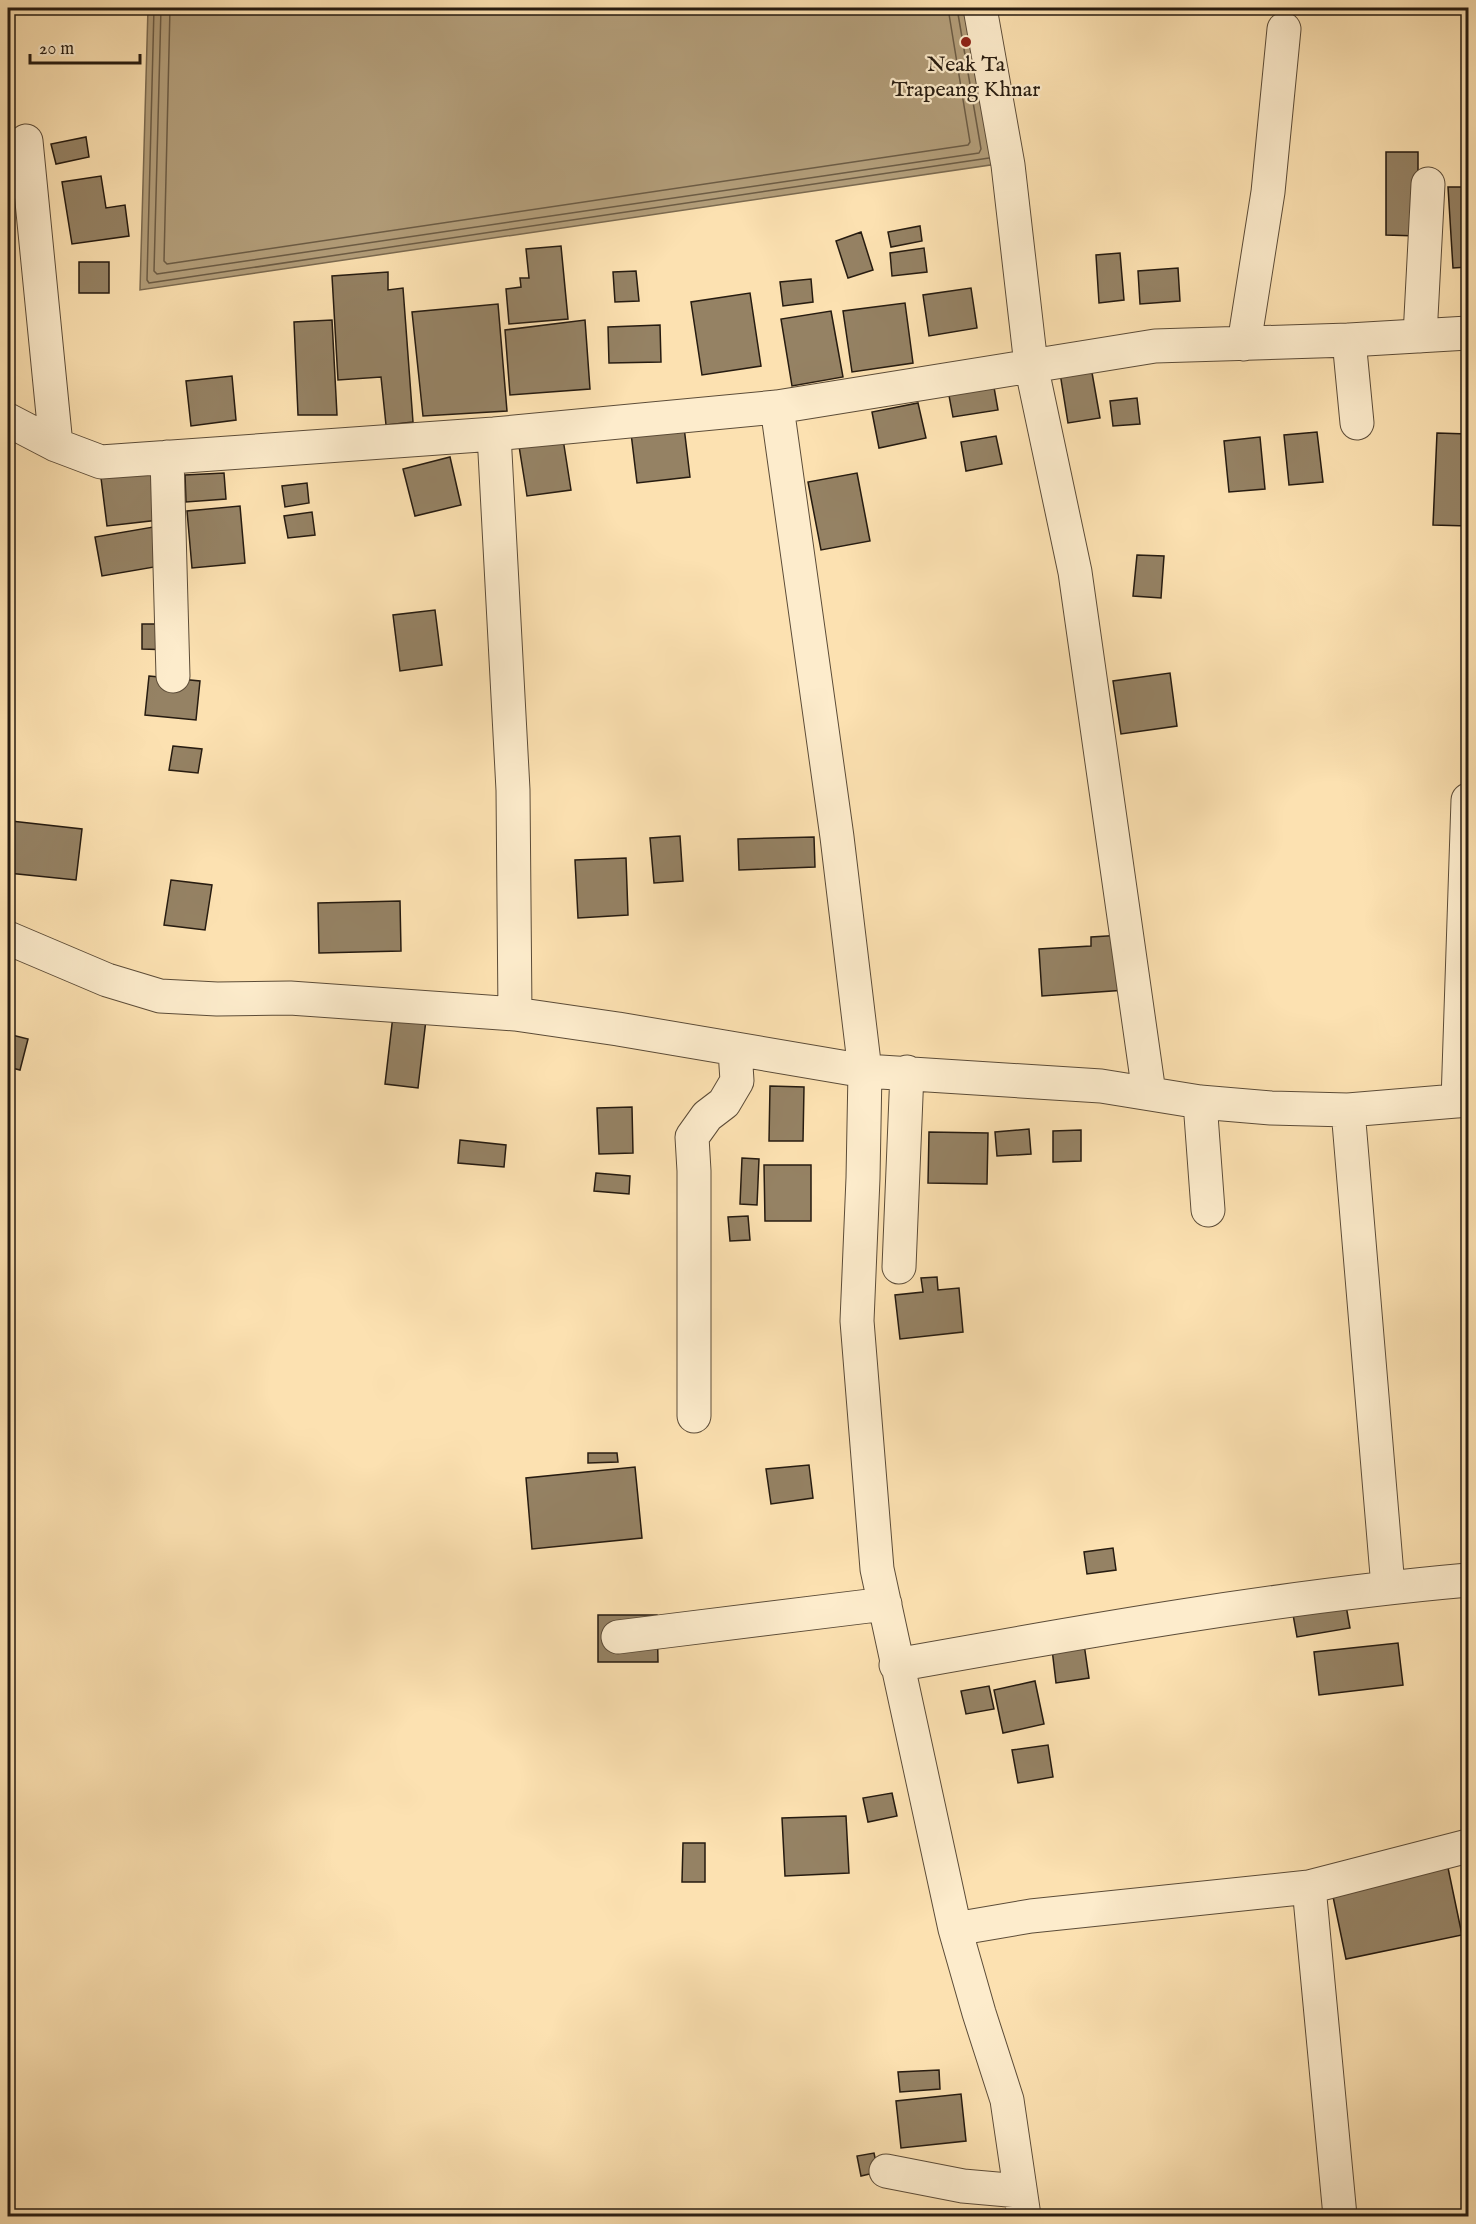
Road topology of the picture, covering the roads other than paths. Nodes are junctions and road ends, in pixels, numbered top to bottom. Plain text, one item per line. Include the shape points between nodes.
1 (980, 8) edge
2 (1284, 29) dead end
3 (26, 141) dead end
4 (1428, 184) dead end
5 (1468, 333) edge
6 (1420, 336) junction
7 (1349, 340) junction
8 (1244, 344) junction
9 (1031, 365) junction
10 (777, 407) junction
11 (8, 420) edge
12 (1356, 423) dead end
13 (494, 434) junction
14 (56, 445) junction
15 (168, 458) junction
16 (173, 676) dead end
17 (1468, 800) edge
18 (8, 938) edge
19 (515, 1014) junction
20 (735, 1050) junction
21 (865, 1071) junction
22 (907, 1072) junction
23 (1149, 1093) junction
24 (1463, 1101) edge
25 (1200, 1102) junction
26 (1348, 1110) junction
27 (1208, 1210) dead end
28 (898, 1267) dead end
29 (694, 1416) dead end
30 (1468, 1580) edge
31 (1388, 1587) junction
32 (885, 1604) junction
33 (618, 1637) dead end
34 (896, 1665) junction
35 (1468, 1846) edge
36 (1309, 1887) junction
37 (955, 1929) junction
38 (886, 2171) dead end
39 (1022, 2204) edge
40 (1340, 2217) edge

1 - 9 street via 1008,165
2 - 8 street via 1268,192
3 - 14 street
4 - 6 street
5 - 6 street
6 - 7 street
7 - 8 street
7 - 12 street
8 - 9 street via 1155,346
9 - 10 street
9 - 23 street via 1075,572
10 - 13 street
10 - 21 street via 836,825
11 - 14 street
13 - 15 street
13 - 19 street via 513,790
14 - 15 street via 101,462
15 - 16 street
17 - 24 street
18 - 19 street via 107,980 160,996 290,998
19 - 20 street
20 - 21 street
20 - 29 street via 737,1081 724,1103 707,1116 692,1137
21 - 22 street
21 - 32 street via 857,1322 877,1569
22 - 23 street
22 - 28 street
23 - 25 street
24 - 26 street
25 - 26 street
25 - 27 street
26 - 31 street
30 - 31 street
31 - 34 street via 1074,1633
32 - 33 street
32 - 34 street
34 - 37 street
35 - 36 street
36 - 37 street via 1031,1916
36 - 40 street
37 - 39 street via 1007,2100
38 - 39 street via 963,2186

